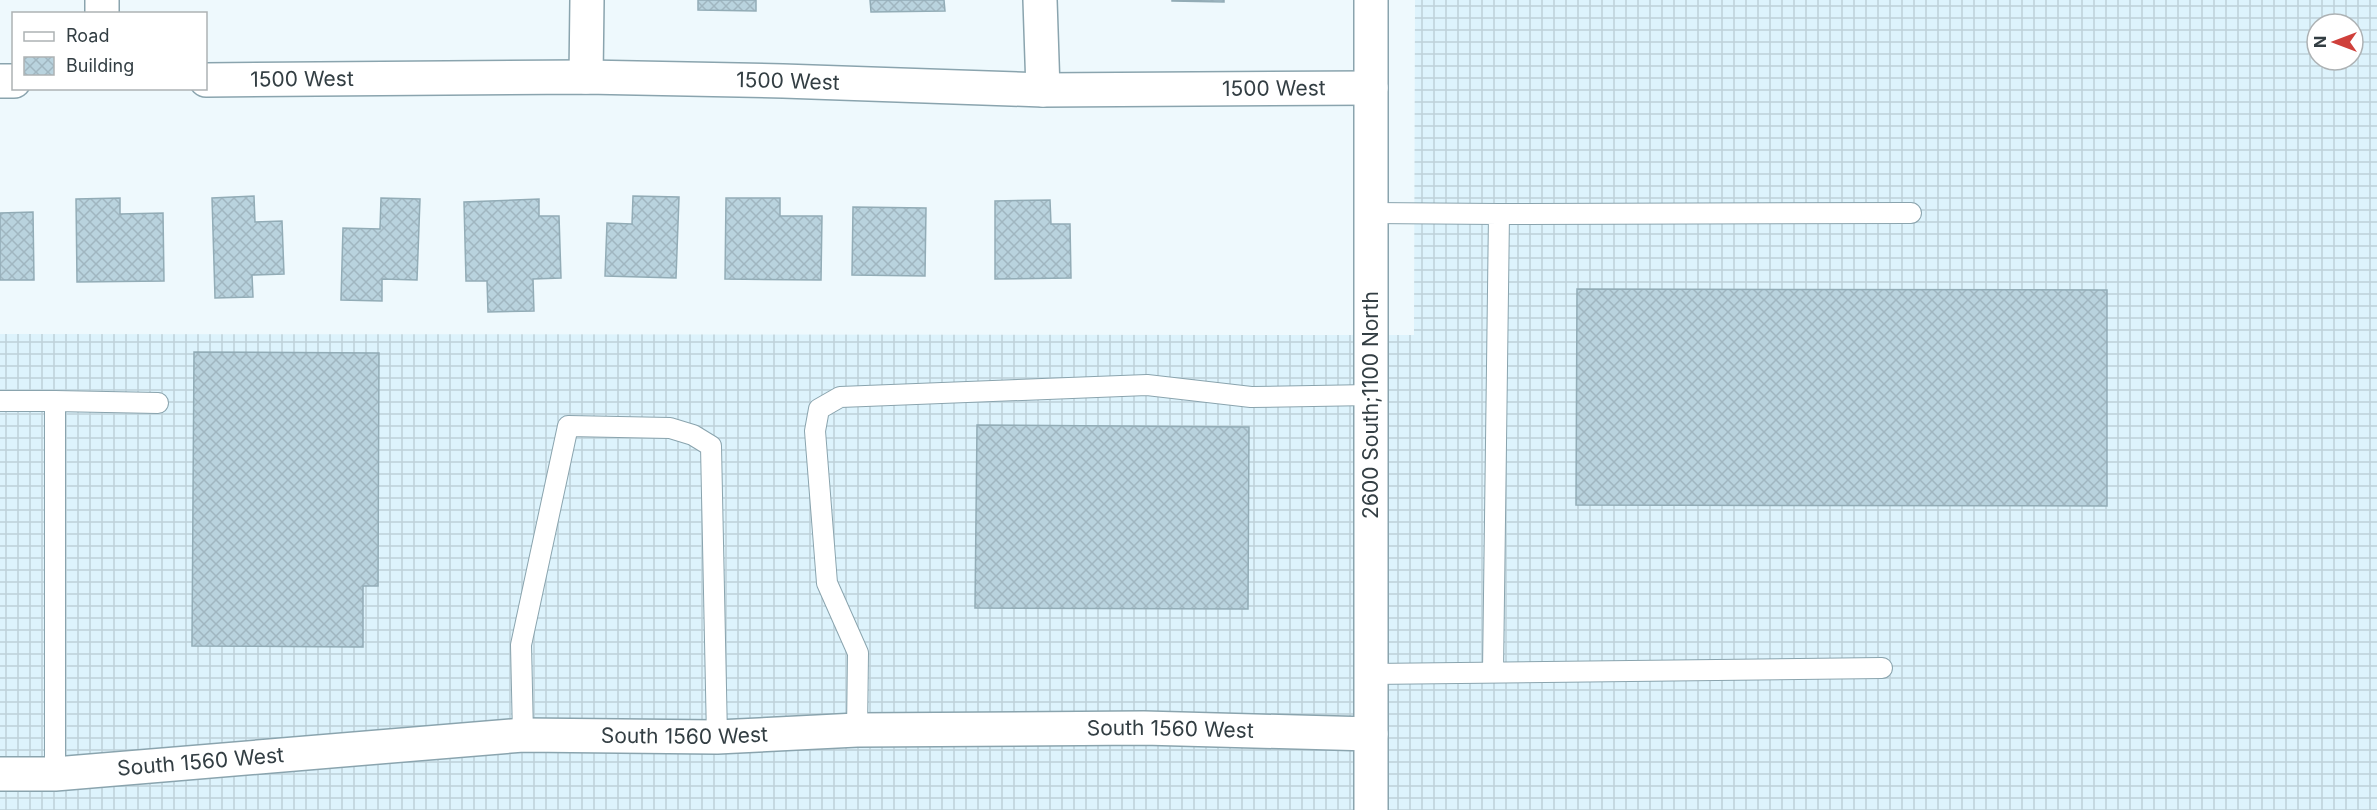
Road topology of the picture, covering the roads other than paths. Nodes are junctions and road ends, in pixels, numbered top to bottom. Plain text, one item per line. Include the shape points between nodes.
1 (587, 0) edge
2 (1040, 0) edge
3 (1371, 0) edge
4 (586, 77) junction
5 (207, 80) edge
6 (1371, 88) junction
7 (1043, 90) junction
8 (1371, 213) junction
9 (1911, 213) dead end
10 (1499, 214) junction
11 (1371, 395) junction
12 (0, 401) edge
13 (55, 401) junction
14 (158, 403) dead end
15 (1882, 668) dead end
16 (1493, 672) junction
17 (1371, 674) junction
18 (857, 730) junction
19 (1371, 734) junction
20 (523, 735) junction
21 (717, 737) junction
22 (0, 774) edge
23 (55, 774) junction
24 (1371, 810) edge

1 - 4 street
2 - 7 street
3 - 6 street, 2600 South;1100 North
4 - 5 street, 1500 West
4 - 7 street, 1500 West
6 - 7 street, 1500 West
6 - 8 street, 2600 South;1100 North
8 - 10 lane
8 - 11 street, 2600 South;1100 North
9 - 10 lane
10 - 16 lane
11 - 17 street, 2600 South;1100 North
11 - 18 lane via 1251,396 1147,385 840,396 819,409 815,431 827,583 858,653
12 - 13 lane
13 - 14 lane
13 - 23 lane
15 - 16 lane
16 - 17 lane
17 - 19 street, 2600 South;1100 North
18 - 19 street, South 1560 West via 1144,728
18 - 21 street, South 1560 West
19 - 24 street, 2600 South;1100 North
20 - 21 street, South 1560 West
20 - 21 lane via 521,645 568,426 670,428 711,446
20 - 23 street, South 1560 West
22 - 23 street, South 1560 West

